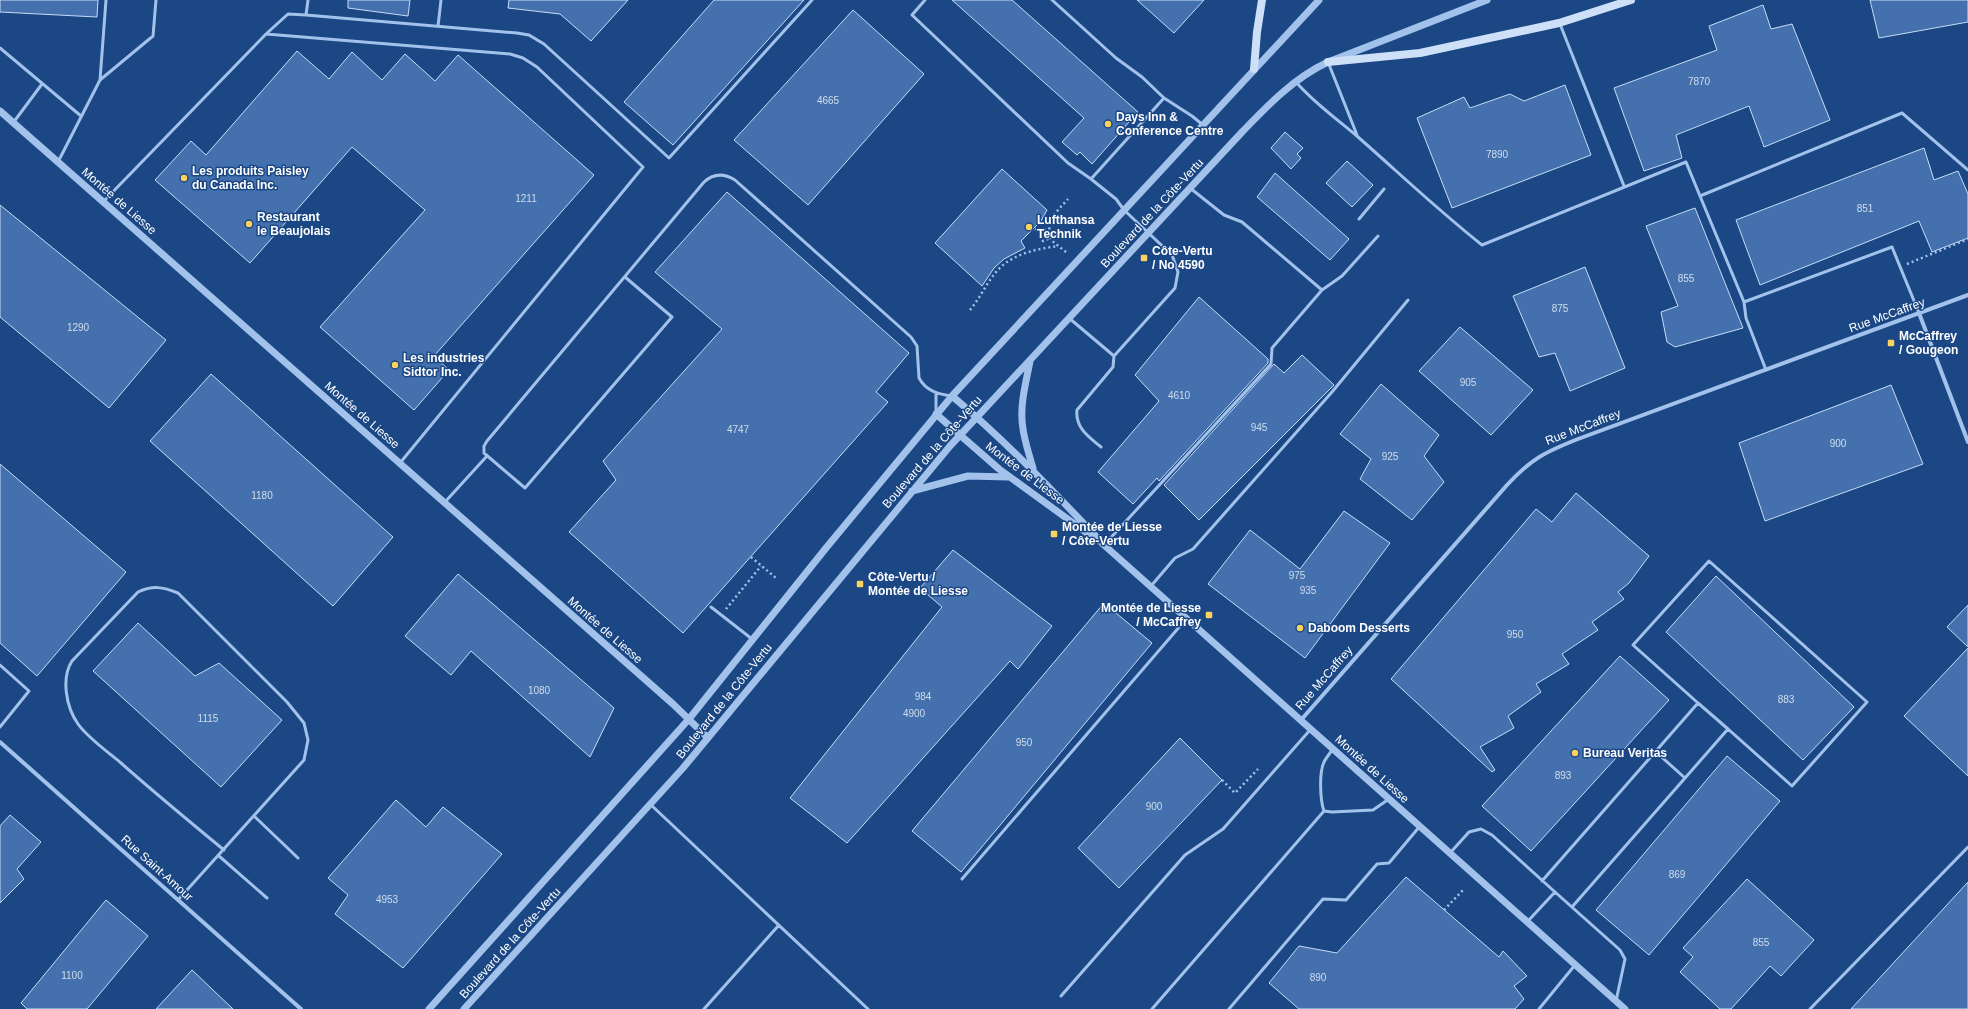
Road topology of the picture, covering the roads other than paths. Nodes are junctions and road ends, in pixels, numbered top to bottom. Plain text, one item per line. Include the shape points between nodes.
1 (106, 0) edge
2 (156, 0) edge
3 (308, 0) edge
4 (441, 0) edge
5 (812, 0) edge
6 (925, 0) edge
7 (1052, 0) edge
8 (1262, 0) edge
9 (1319, 0) edge
10 (1487, 0) edge
11 (1632, 0) edge
12 (306, 15) junction
13 (1560, 23) junction
14 (438, 26) junction
15 (266, 34) junction
16 (0, 48) edge
17 (1328, 62) junction
18 (1254, 69) junction
19 (100, 80) junction
20 (1295, 81) junction
21 (42, 84) junction
22 (1164, 98) junction
23 (0, 111) edge
24 (81, 116) junction
25 (13, 123) junction
26 (1203, 125) junction
27 (1357, 137) junction
28 (58, 162) junction
29 (1968, 170) edge
30 (1091, 179) junction
31 (1624, 186) junction
32 (1190, 188) junction
33 (1384, 189) dead end
34 (1700, 196) junction
35 (103, 202) junction
36 (1124, 210) junction
37 (1359, 219) dead end
38 (1148, 233) junction
39 (1378, 236) dead end
40 (625, 277) junction
41 (1322, 290) junction
42 (1968, 295) edge
43 (1408, 300) dead end
44 (1744, 302) junction
45 (1919, 313) junction
46 (1069, 318) junction
47 (1114, 356) junction
48 (1031, 360) junction
49 (1766, 370) junction
50 (936, 394) junction
51 (952, 396) junction
52 (936, 414) junction
53 (978, 417) junction
54 (959, 436) junction
55 (1968, 442) edge
56 (1101, 448) dead end
57 (487, 456) junction
58 (400, 463) junction
59 (1033, 468) junction
60 (1008, 477) junction
61 (911, 491) junction
62 (444, 502) junction
63 (1104, 545) junction
64 (1151, 586) junction
65 (711, 607) dead end
66 (1187, 618) junction
67 (753, 640) junction
68 (0, 665) edge
69 (1698, 703) junction
70 (689, 719) junction
71 (1301, 720) junction
72 (0, 727) edge
73 (1311, 729) junction
74 (1728, 729) junction
75 (708, 738) junction
76 (0, 742) edge
77 (1333, 748) junction
78 (1656, 752) junction
79 (1685, 778) junction
80 (1389, 799) junction
81 (650, 804) junction
82 (1324, 811) junction
83 (254, 816) junction
84 (1420, 826) junction
85 (1968, 847) edge
86 (224, 850) junction
87 (1450, 853) junction
88 (219, 856) junction
89 (298, 858) dead end
90 (962, 879) dead end
91 (1542, 881) junction
92 (1555, 892) junction
93 (267, 898) dead end
94 (178, 900) junction
95 (1572, 907) junction
96 (1527, 922) junction
97 (779, 926) junction
98 (1575, 965) junction
99 (1061, 996) dead end
100 (1616, 1001) junction
101 (301, 1009) edge
102 (429, 1009) edge
103 (464, 1009) edge
104 (704, 1009) edge
105 (868, 1009) edge
106 (1152, 1009) edge
107 (1229, 1009) edge
108 (1539, 1009) edge
109 (1625, 1009) edge
110 (1810, 1009) edge

1 - 19 lane
2 - 19 lane via 153,36
3 - 12 lane
4 - 14 lane
5 - 14 lane via 669,158 537,38 517,33
6 - 30 lane via 912,15 1068,163
7 - 22 lane
8 - 18 main road via 1256,32
9 - 18 street, Boulevard de la Côte-Vertu
10 - 17 street, Boulevard de la Côte-Vertu
11 - 13 main road
12 - 14 lane
12 - 15 lane via 288,14
13 - 17 main road via 1420,53
13 - 31 lane
15 - 35 lane
15 - 58 lane via 510,54 523,58 537,67 643,167
16 - 21 lane
17 - 20 street, Boulevard de la Côte-Vertu
17 - 27 lane
18 - 26 street, Boulevard de la Côte-Vertu
19 - 24 lane
20 - 27 lane via 1307,95
20 - 32 street, Boulevard de la Côte-Vertu
21 - 24 lane
21 - 25 lane
22 - 26 lane
22 - 30 lane
23 - 25 street, Montée de Liesse
24 - 28 lane
25 - 28 street, Montée de Liesse
26 - 36 street, Boulevard de la Côte-Vertu
27 - 31 lane via 1443,215 1482,245
28 - 35 street, Montée de Liesse
29 - 34 lane via 1902,113
30 - 36 lane via 1116,199
31 - 34 lane via 1686,162
32 - 38 street, Boulevard de la Côte-Vertu
32 - 41 lane via 1224,215 1242,222
33 - 37 lane
34 - 44 lane
35 - 58 street, Montée de Liesse
36 - 38 lane
36 - 51 street, Boulevard de la Côte-Vertu
38 - 46 street, Boulevard de la Côte-Vertu
38 - 47 lane via 1172,255 1178,280 1175,288
39 - 41 lane via 1342,276
40 - 50 lane via 704,182 714,175 726,175 735,180 915,342 919,378
40 - 57 lane via 487,441 484,450
40 - 57 lane via 672,317 525,488
41 - 63 lane via 1272,348 1271,364
42 - 45 street, Rue McCaffrey
43 - 64 lane via 1332,392 1193,549 1175,558
44 - 45 lane via 1892,247
44 - 49 lane via 1746,318
45 - 49 street, Rue McCaffrey
45 - 55 street
46 - 47 lane
46 - 48 street, Boulevard de la Côte-Vertu
47 - 56 lane via 1113,367 1077,410 1076,417 1084,432
48 - 53 street, Boulevard de la Côte-Vertu
48 - 59 street via 1023,396 1022,420
49 - 71 street, Rue McCaffrey via 1551,449 1534,459 1507,485
50 - 51 lane
50 - 52 lane
51 - 52 street, Boulevard de la Côte-Vertu
51 - 53 street, Montée de Liesse
52 - 54 street, Montée de Liesse
52 - 67 street, Boulevard de la Côte-Vertu
53 - 54 street, Boulevard de la Côte-Vertu
53 - 59 street, Montée de Liesse
54 - 60 street, Montée de Liesse
54 - 61 street, Boulevard de la Côte-Vertu
57 - 62 lane
58 - 62 street, Montée de Liesse
59 - 63 street, Montée de Liesse
60 - 61 street via 968,476
60 - 63 street, Montée de Liesse
61 - 75 street, Boulevard de la Côte-Vertu
62 - 70 street, Montée de Liesse
63 - 64 street, Montée de Liesse
64 - 66 street, Montée de Liesse
65 - 67 lane
66 - 71 street, Montée de Liesse
66 - 90 lane
67 - 70 street, Boulevard de la Côte-Vertu
68 - 72 lane via 29,691
69 - 74 lane
69 - 74 lane via 1633,645 1709,561 1867,702 1792,786
69 - 78 lane
70 - 75 street, Montée de Liesse
70 - 102 street, Boulevard de la Côte-Vertu
71 - 73 street, Montée de Liesse
73 - 77 street, Montée de Liesse
73 - 99 lane via 1223,829 1185,855
74 - 79 lane
75 - 81 street, Boulevard de la Côte-Vertu
76 - 94 street, Rue Saint-Amour
77 - 80 street, Montée de Liesse
77 - 82 lane via 1322,771 1321,803
78 - 79 lane
78 - 91 lane
79 - 95 lane
80 - 82 lane via 1373,810
80 - 84 street, Montée de Liesse
81 - 97 lane
81 - 103 street, Boulevard de la Côte-Vertu
82 - 106 lane
83 - 86 lane
83 - 86 lane via 304,760 308,740 304,723 287,702 178,593 164,587 149,587 138,592 72,661 67,670 70,708 79,725 101,746
83 - 89 lane
84 - 87 street, Montée de Liesse
84 - 107 lane via 1389,863 1377,864 1346,900 1324,899
85 - 110 lane
86 - 88 lane
87 - 91 lane via 1469,832 1481,829 1492,835
87 - 96 street, Montée de Liesse
88 - 93 lane
88 - 94 lane
91 - 92 lane
92 - 95 lane
92 - 96 lane
94 - 101 street, Rue Saint-Amour
95 - 100 lane via 1620,950 1625,959
96 - 98 street, Montée de Liesse
97 - 104 lane
97 - 105 lane
98 - 100 street, Montée de Liesse
98 - 108 lane
100 - 109 street, Montée de Liesse

